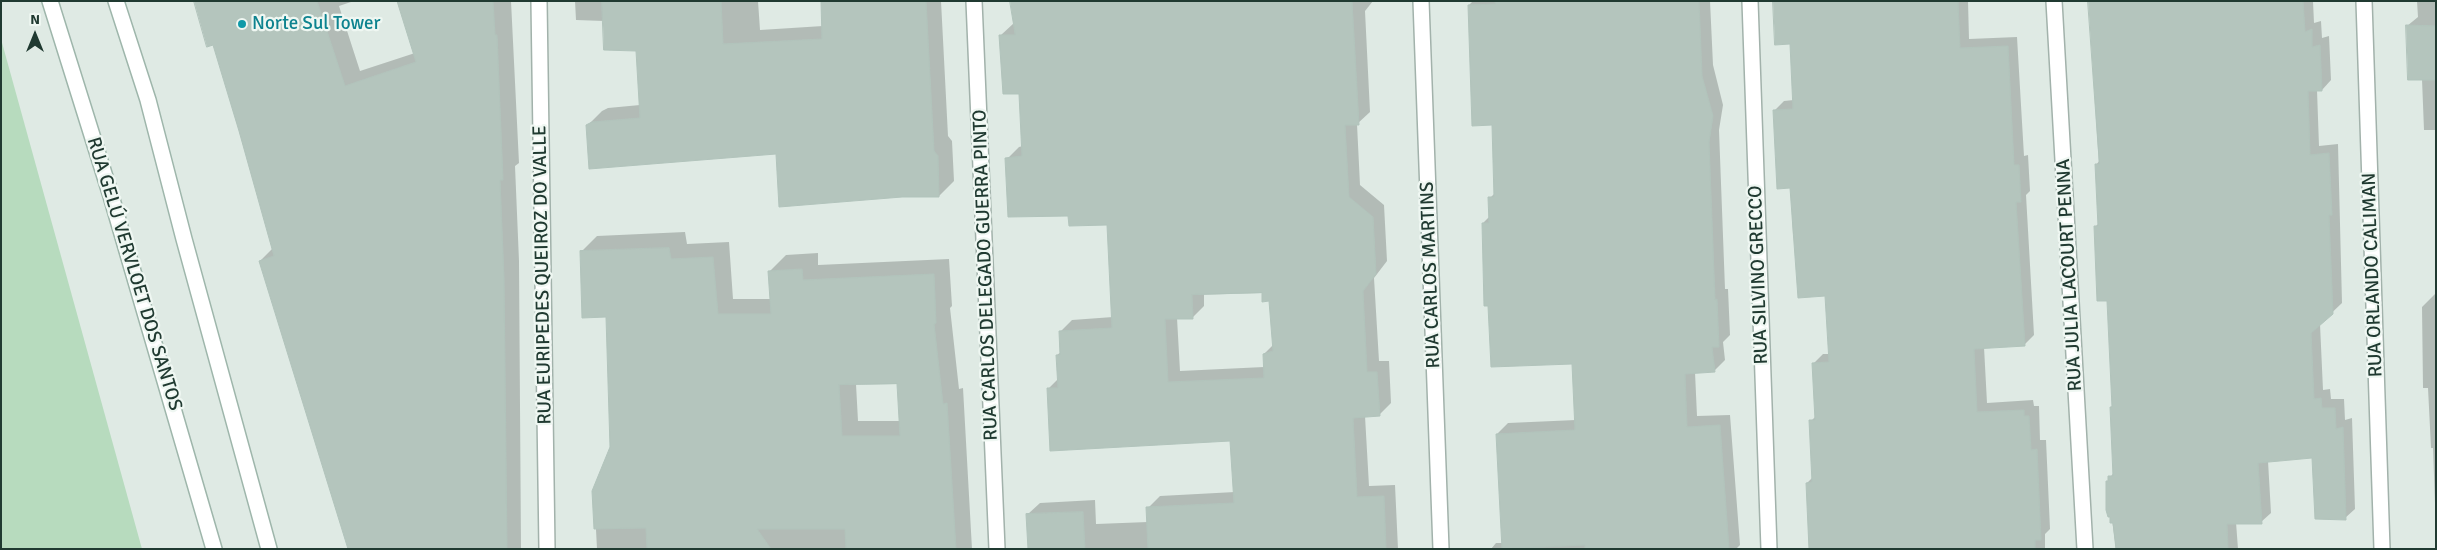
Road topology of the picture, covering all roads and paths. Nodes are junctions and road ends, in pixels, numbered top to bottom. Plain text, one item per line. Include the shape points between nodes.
1 (50, 1) edge
2 (116, 1) edge
3 (539, 1) edge
4 (974, 1) edge
5 (1420, 1) edge
6 (1750, 1) edge
7 (2054, 1) edge
8 (2364, 1) edge
9 (214, 549) edge
10 (269, 549) edge
11 (547, 549) edge
12 (997, 549) edge
13 (1441, 549) edge
14 (1769, 549) edge
15 (2085, 549) edge
16 (2382, 549) edge

1 - 9 street, RUA GELÚ VERVLOET DOS SANTOS via 111,196
2 - 10 street via 148,100
3 - 11 street, RUA EURIPEDES QUEIROZ DO VALLE
4 - 12 street, RUA CARLOS DELEGADO GUERRA PINTO
5 - 13 street, RUA CARLOS MARTINS
6 - 14 street, RUA SILVINO GRECCO
7 - 15 street, RUA JULIA LACOURT PENNA
8 - 16 street, RUA ORLANDO CALIMAN

